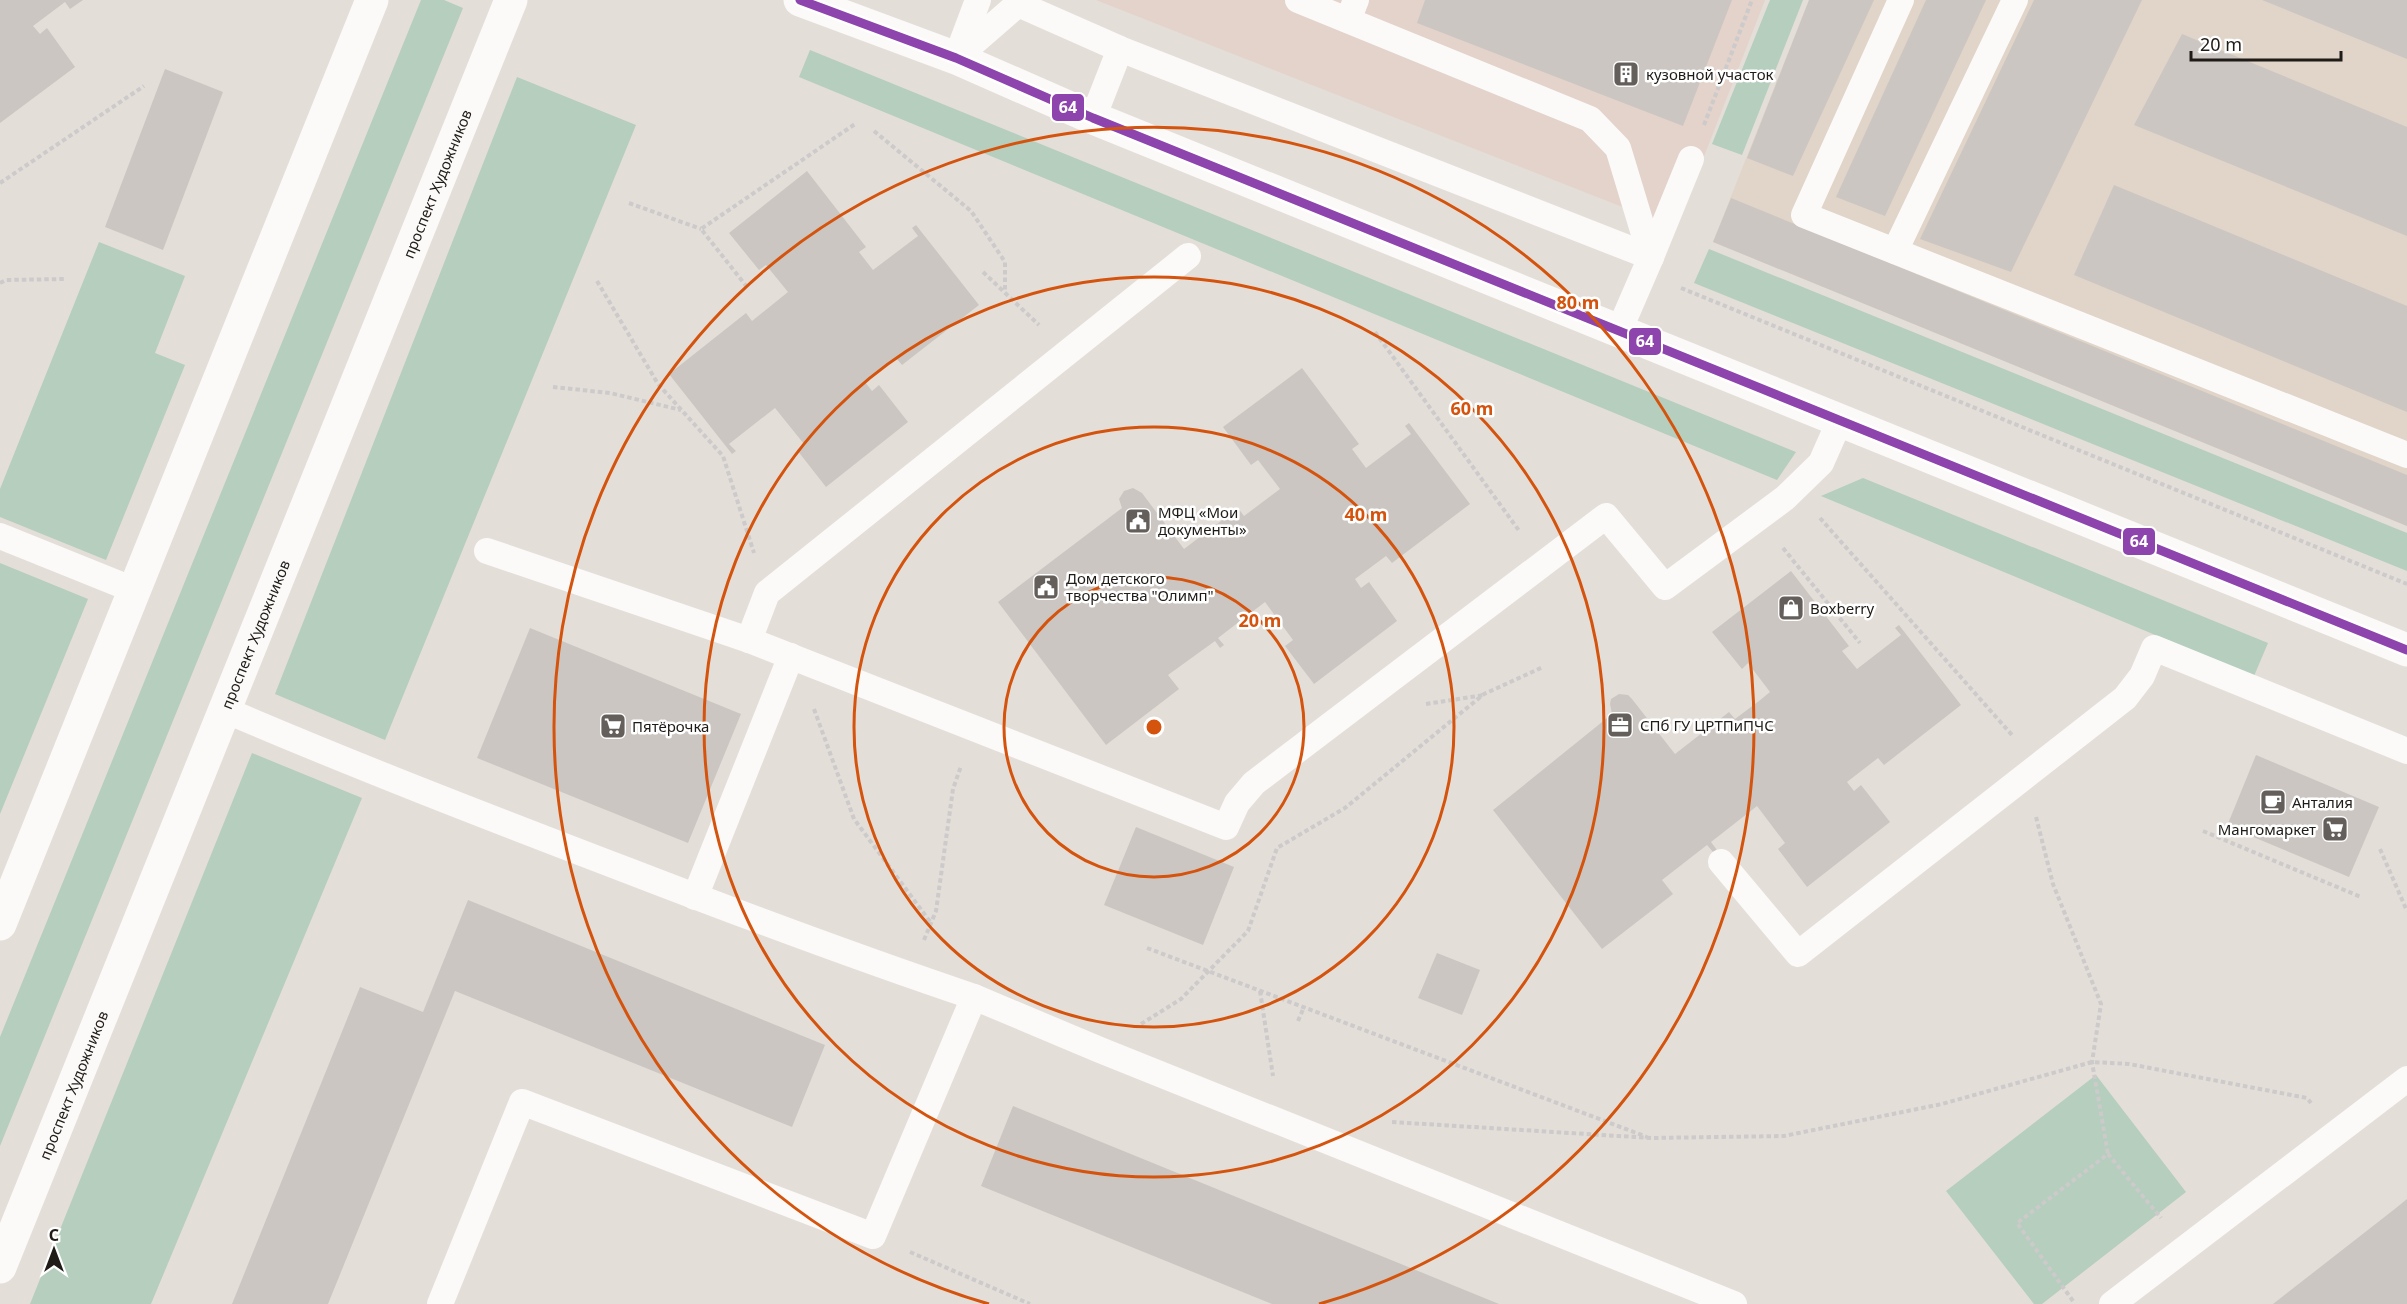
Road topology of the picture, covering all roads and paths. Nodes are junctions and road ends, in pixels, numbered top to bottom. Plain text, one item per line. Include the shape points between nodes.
1 (372, 0) edge
2 (511, 0) edge
3 (800, 0) edge
4 (978, 0) edge
5 (1298, 0) edge
6 (1752, 0) edge
7 (1901, 0) edge
8 (2015, 0) edge
9 (1019, 2) edge
10 (1352, 10) edge
11 (1120, 49) junction
12 (956, 58) junction
13 (144, 86) dead end
14 (1093, 118) junction
15 (855, 124) dead end
16 (874, 131) dead end
17 (1691, 159) joint
18 (0, 183) edge
19 (629, 203) dead end
20 (701, 229) junction
21 (1895, 251) junction
22 (1188, 256) dead end
23 (1648, 264) junction
24 (983, 272) dead end
25 (66, 279) dead end
26 (597, 281) dead end
27 (0, 283) edge
28 (747, 287) dead end
29 (1005, 292) junction
30 (1619, 331) junction
31 (1375, 332) dead end
32 (1067, 353) junction
33 (553, 387) dead end
34 (682, 410) junction
35 (1840, 420) junction
36 (2407, 455) edge
37 (1758, 517) junction
38 (1820, 518) dead end
39 (0, 536) edge
40 (487, 551) dead end
41 (1544, 564) junction
42 (2407, 584) edge
43 (134, 590) junction
44 (767, 593) junction
45 (749, 640) junction
46 (1860, 643) dead end
47 (2407, 650) edge
48 (791, 656) junction
49 (1543, 667) dead end
50 (225, 710) junction
51 (975, 729) junction
52 (2407, 751) edge
53 (2039, 765) junction
54 (2203, 831) dead end
55 (2380, 849) dead end
56 (1721, 862) dead end
57 (695, 897) junction
58 (2361, 897) dead end
59 (2407, 911) edge
60 (931, 923) junction
61 (0, 924) edge
62 (1147, 948) dead end
63 (1210, 972) junction
64 (911, 976) junction
65 (1260, 991) junction
66 (974, 997) junction
67 (1304, 1007) junction
68 (1298, 1021) dead end
69 (1100, 1050) junction
70 (2092, 1062) junction
71 (1273, 1079) dead end
72 (2407, 1079) edge
73 (1389, 1122) dead end
74 (2334, 1135) junction
75 (1651, 1138) junction
76 (2108, 1154) junction
77 (873, 1236) junction
78 (2184, 1249) junction
79 (0, 1267) edge
80 (440, 1304) edge
81 (1030, 1304) edge
82 (1734, 1304) edge
83 (2075, 1304) edge
84 (2112, 1304) edge

1 - 43 street
2 - 50 street, проспект Художников
3 - 12 street
4 - 12 lane
5 - 10 lane
6 - 17 path
7 - 21 lane via 1804,215
8 - 21 lane
9 - 11 lane
9 - 12 lane
10 - 23 lane via 1590,119 1618,148
11 - 14 lane
11 - 23 lane
12 - 14 street
13 - 18 path
14 - 30 street
15 - 20 path
16 - 29 path via 971,211 1005,262
17 - 23 lane
19 - 20 path
20 - 28 path
21 - 36 lane
22 - 32 lane
23 - 30 lane
23 - 42 path
24 - 29 path
25 - 27 path
26 - 34 path via 658,384
29 - 32 path
30 - 35 street
31 - 41 path
32 - 44 lane
33 - 34 path via 610,393
34 - 44 path via 723,456
35 - 37 lane via 1821,463 1785,498
35 - 47 street
37 - 41 lane via 1665,587 1606,516
37 - 46 path
38 - 53 path
39 - 43 lane
40 - 45 lane
41 - 51 lane via 1254,783 1237,803 1226,827
43 - 61 street
44 - 45 lane
45 - 48 lane
48 - 51 lane
48 - 57 lane
48 - 60 path via 854,819
49 - 63 path via 1484,694 1345,808 1277,848 1248,931
50 - 57 lane via 389,780
50 - 79 street, проспект Художников
51 - 60 path via 953,789
52 - 53 lane via 2154,648 2142,676 2125,698
53 - 56 lane via 1798,954
53 - 70 path via 2036,816 2053,884 2101,1004
54 - 58 path
55 - 59 path
57 - 64 lane
60 - 64 path
62 - 63 path
63 - 65 path
63 - 69 path via 1181,999
64 - 66 lane
65 - 67 path
65 - 71 path
66 - 69 lane
66 - 77 lane
67 - 68 path
67 - 75 path
69 - 82 lane
70 - 74 path via 2129,1064 2307,1098
70 - 75 path via 1942,1104 1784,1136
70 - 76 path
72 - 74 lane
73 - 75 path
74 - 78 lane
76 - 78 path
76 - 83 path via 2017,1223
77 - 80 lane via 522,1102
77 - 81 path
78 - 84 lane

